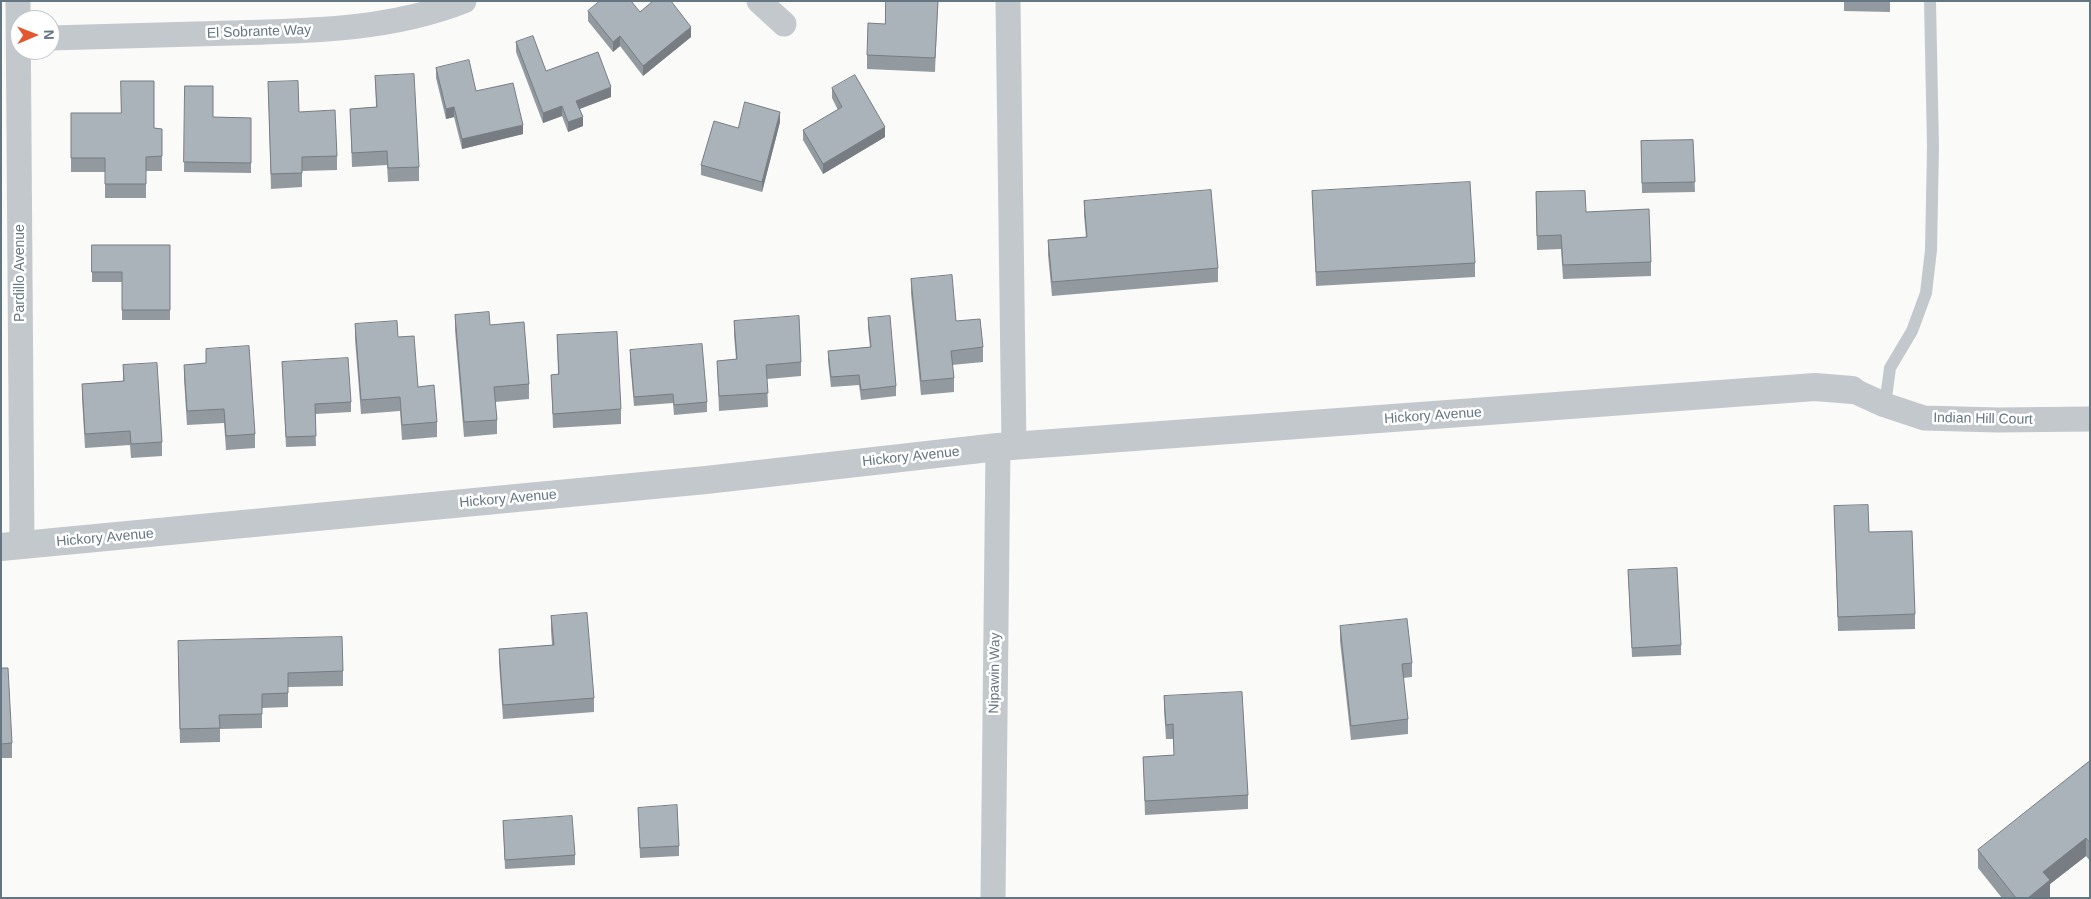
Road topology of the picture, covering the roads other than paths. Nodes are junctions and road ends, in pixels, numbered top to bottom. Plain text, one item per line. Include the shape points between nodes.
1 (464, 1) edge
2 (760, 1) edge
3 (1008, 1) edge
4 (1930, 1) edge
5 (784, 24) dead end
6 (60, 38) edge
7 (19, 60) edge
8 (1852, 390) joint
9 (1885, 405) junction
10 (2090, 419) edge
11 (1006, 447) junction
12 (11, 547) edge
13 (993, 898) edge

1 - 6 street, El Sobrante Way via 416,17 360,26
2 - 5 street
3 - 11 street
4 - 9 lane via 1931,250 1926,293 1912,331 1890,368
7 - 12 street, Pardillo Avenue
8 - 9 street, Indian Hill Court
8 - 11 street, Hickory Avenue via 1805,388
9 - 10 street, Indian Hill Court via 1924,418
11 - 12 street, Hickory Avenue via 706,480
11 - 13 street, Nipawin Way

